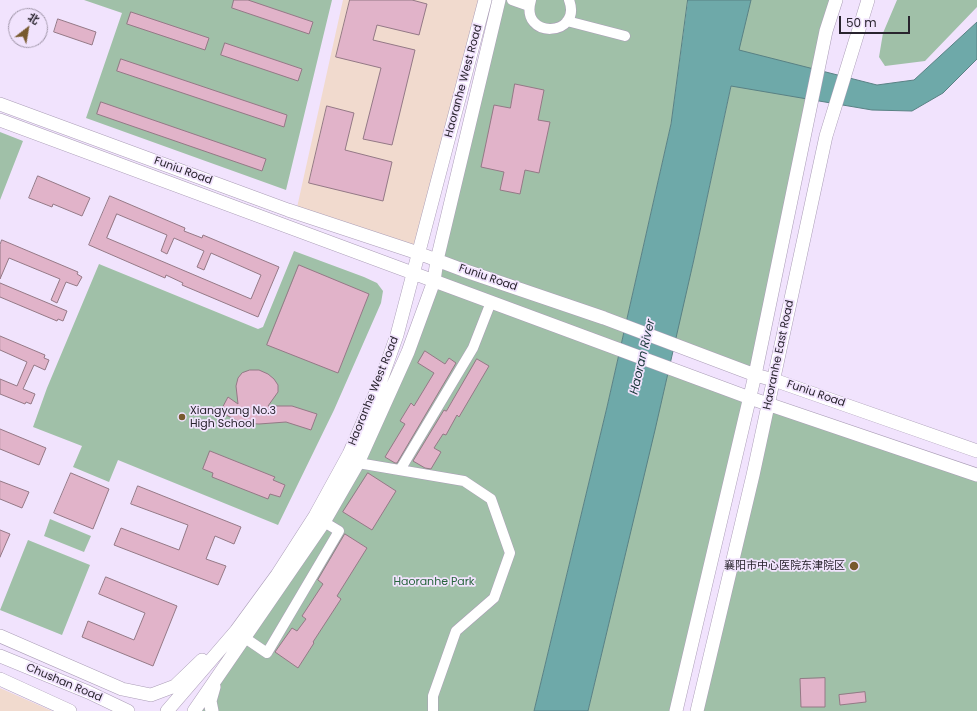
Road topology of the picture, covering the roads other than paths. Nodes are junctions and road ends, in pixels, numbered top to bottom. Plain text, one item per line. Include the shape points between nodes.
1 (485, 0) edge
2 (499, 0) edge
3 (512, 0) edge
4 (569, 0) edge
5 (836, 0) edge
6 (868, 0) edge
7 (530, 3) edge
8 (568, 21) junction
9 (625, 36) dead end
10 (0, 104) edge
11 (0, 120) edge
12 (418, 253) junction
13 (437, 260) junction
14 (413, 273) junction
15 (434, 281) junction
16 (491, 302) junction
17 (755, 374) junction
18 (774, 380) junction
19 (750, 398) junction
20 (769, 404) junction
21 (977, 451) edge
22 (358, 463) junction
23 (400, 470) junction
24 (977, 475) edge
25 (324, 522) junction
26 (0, 636) edge
27 (245, 638) junction
28 (223, 646) junction
29 (0, 656) edge
30 (0, 679) edge
31 (215, 681) junction
32 (0, 688) edge
33 (52, 711) edge
34 (70, 711) edge
35 (128, 711) edge
36 (167, 711) edge
37 (194, 711) edge
38 (212, 711) edge
39 (433, 711) edge
40 (676, 711) edge
41 (698, 711) edge

1 - 12 street, Haoranhe West Road
2 - 13 street, Haoranhe West Road
3 - 7 street
4 - 8 street via 571,15
5 - 17 street, Haoranhe East Road via 826,31
6 - 18 street, Haoranhe East Road via 826,136
7 - 8 street via 532,19 543,28 556,29
8 - 9 street
10 - 12 street, Funiu Road via 288,210
11 - 14 street
12 - 13 street, Funiu Road
12 - 14 street, Haoranhe West Road
13 - 15 street, Haoranhe West Road
13 - 17 street, Funiu Road
14 - 15 street
14 - 28 street, Haoranhe West Road via 397,336 349,454 298,542
15 - 16 street
15 - 22 street, Haoranhe West Road via 408,352
16 - 19 street
16 - 23 street via 473,348
17 - 18 street, Funiu Road
17 - 19 street, Haoranhe East Road
18 - 20 street, Haoranhe East Road
18 - 21 street, Funiu Road
19 - 20 street
19 - 40 street, Haoranhe East Road
20 - 24 street
20 - 41 street, Haoranhe East Road
22 - 23 street
22 - 25 street, Haoranhe West Road
23 - 39 street via 464,481 491,498 510,553 494,598 456,631 433,696
25 - 27 street, Haoranhe West Road
25 - 27 street via 339,531 267,653
26 - 28 street via 122,689 150,695 175,686 208,654
27 - 31 street, Haoranhe West Road
28 - 36 street, Haoranhe West Road
29 - 35 street, Chushan Road
30 - 34 street, Chushan Road
31 - 37 street, Haoranhe West Road
31 - 38 street via 210,701
32 - 33 street

